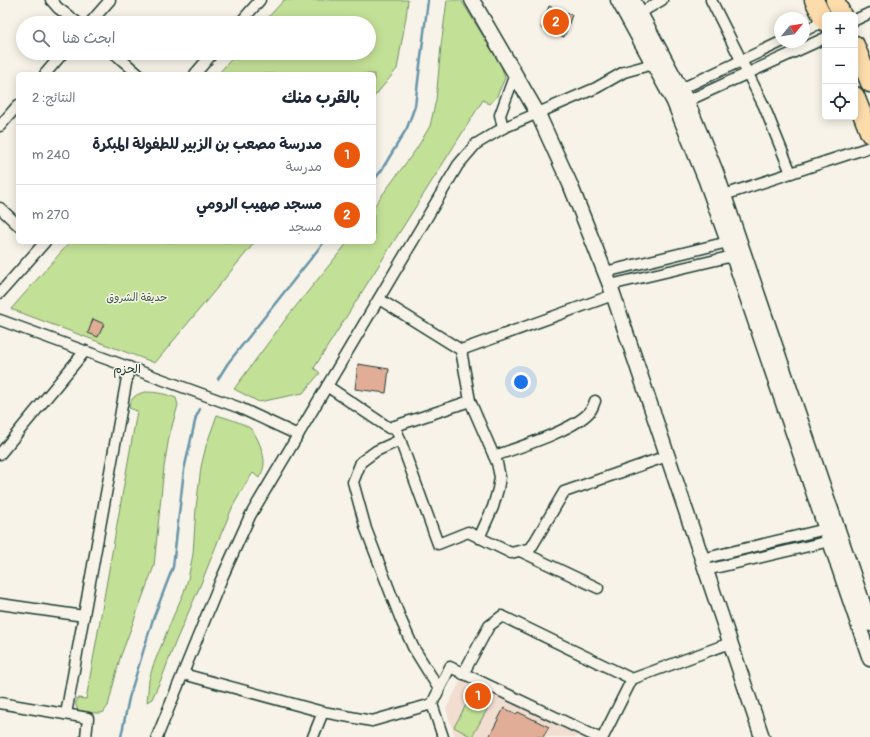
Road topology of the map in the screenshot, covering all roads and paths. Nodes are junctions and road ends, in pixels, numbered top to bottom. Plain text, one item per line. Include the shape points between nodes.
1 (51, 0) edge
2 (110, 0) edge
3 (260, 0) edge
4 (472, 0) edge
5 (618, 0) edge
6 (633, 0) edge
7 (662, 0) edge
8 (711, 0) edge
9 (814, 0) edge
10 (835, 0) edge
11 (841, 12) edge
12 (640, 13) junction
13 (870, 13) edge
14 (69, 16) edge
15 (96, 16) edge
16 (246, 16) edge
17 (822, 16) edge
18 (858, 19) edge
19 (822, 23) edge
20 (810, 28) edge
21 (822, 39) edge
22 (774, 45) edge
23 (856, 48) edge
24 (58, 60) edge
25 (122, 60) edge
26 (207, 60) edge
27 (742, 61) junction
28 (653, 64) junction
29 (47, 72) edge
30 (136, 72) edge
31 (197, 72) edge
32 (748, 73) junction
33 (515, 74) junction
34 (870, 83) edge
35 (684, 95) junction
36 (858, 104) edge
37 (16, 106) edge
38 (4, 114) edge
39 (538, 114) junction
40 (0, 126) edge
41 (503, 128) junction
42 (870, 134) edge
43 (870, 148) edge
44 (791, 173) junction
45 (724, 195) junction
46 (0, 208) edge
47 (16, 222) edge
48 (728, 242) junction
49 (40, 244) edge
50 (733, 256) junction
51 (609, 284) junction
52 (0, 292) edge
53 (379, 299) junction
54 (0, 320) edge
55 (461, 350) junction
56 (85, 351) junction
57 (129, 367) junction
58 (327, 386) junction
59 (470, 401) junction
60 (595, 401) dead end
61 (395, 426) junction
62 (298, 435) junction
63 (400, 440) junction
64 (0, 454) edge
65 (494, 456) junction
66 (667, 456) junction
67 (831, 534) junction
68 (480, 538) junction
69 (520, 551) junction
70 (704, 564) junction
71 (598, 588) dead end
72 (0, 604) edge
73 (84, 616) junction
74 (868, 624) edge
75 (730, 643) junction
76 (870, 659) edge
77 (183, 674) junction
78 (463, 674) junction
79 (632, 679) junction
80 (439, 689) junction
81 (0, 703) edge
82 (432, 704) junction
83 (322, 712) junction
84 (66, 714) junction
85 (582, 734) edge
86 (86, 737) edge
87 (157, 737) edge
88 (313, 737) edge
89 (443, 737) edge
90 (597, 737) edge
91 (603, 737) edge
92 (762, 737) edge

1 - 14 street
2 - 15 street
3 - 16 street
4 - 33 street
5 - 28 street
6 - 12 street
7 - 12 street
8 - 27 street
9 - 17 highway
10 - 11 highway
12 - 35 street
13 - 18 street
19 - 20 street
21 - 32 street
22 - 27 street
23 - 34 highway
24 - 29 street
25 - 30 street
26 - 31 street
27 - 32 street
27 - 35 street
28 - 39 street via 624,72 596,88
28 - 48 street via 674,102
32 - 35 street
32 - 44 street
33 - 39 street
33 - 41 street via 500,115
35 - 45 street
36 - 42 highway
37 - 38 street
38 - 40 street
39 - 41 street
39 - 51 street via 570,184
41 - 53 street via 476,144 458,165
43 - 44 street
44 - 45 street
45 - 67 street
46 - 47 street
48 - 50 street
48 - 51 street
49 - 52 street
50 - 51 street
50 - 67 street
51 - 55 street
51 - 66 street
53 - 55 street
53 - 58 street
54 - 56 street
55 - 59 street
56 - 57 street
56 - 64 street
57 - 62 street via 240,408
57 - 73 street
58 - 61 street via 389,428
58 - 62 street
59 - 61 street
59 - 65 street
60 - 65 street via 591,410 576,423
61 - 63 street
62 - 77 street via 250,516
63 - 68 street via 438,544 468,532
63 - 80 street via 376,451 361,462 353,482 366,529 401,620 413,647
65 - 68 street via 500,477 498,489
66 - 69 street via 564,492 531,548
66 - 70 street
67 - 70 street
67 - 74 street
68 - 69 street via 511,553
69 - 71 street
70 - 75 street
72 - 73 street
73 - 84 street
74 - 76 street
75 - 79 street
75 - 92 street
77 - 83 street
77 - 87 street
78 - 79 street via 489,626 502,616
78 - 80 street via 450,667
78 - 85 street
79 - 91 street
80 - 82 street
81 - 84 street
82 - 83 street via 372,721
82 - 89 street
83 - 88 street
84 - 86 street via 88,718
85 - 90 street

